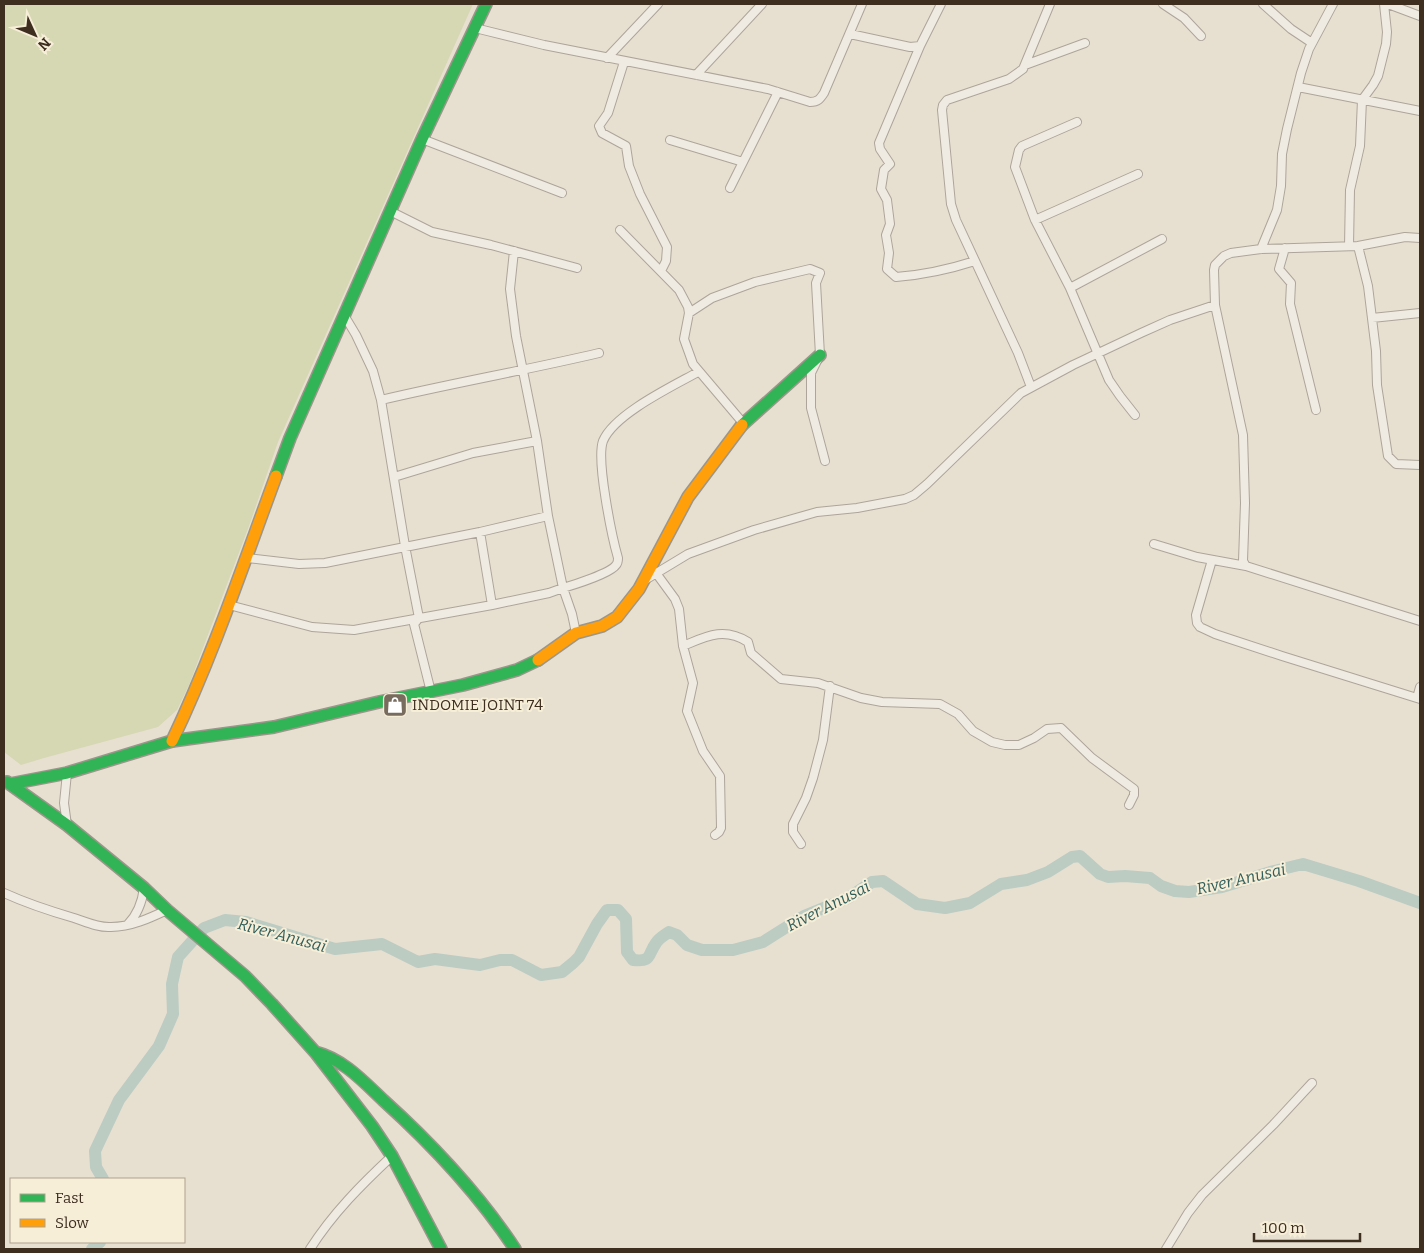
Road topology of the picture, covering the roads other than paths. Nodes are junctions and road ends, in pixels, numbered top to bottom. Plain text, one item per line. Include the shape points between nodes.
1 (486, 4) edge
2 (658, 4) edge
3 (762, 4) edge
4 (862, 4) edge
5 (941, 4) edge
6 (1050, 4) edge
7 (1163, 4) edge
8 (1263, 4) edge
9 (1333, 4) edge
10 (1386, 4) edge
11 (1420, 16) edge
12 (475, 28) junction
13 (850, 34) junction
14 (1201, 36) dead end
15 (1085, 43) dead end
16 (1312, 43) junction
17 (920, 46) junction
18 (607, 58) junction
19 (624, 62) junction
20 (1025, 65) junction
21 (696, 75) junction
22 (1298, 87) junction
23 (778, 92) junction
24 (1362, 100) junction
25 (1420, 111) edge
26 (1077, 122) dead end
27 (422, 139) junction
28 (670, 140) dead end
29 (743, 162) junction
30 (1138, 174) dead end
31 (730, 188) dead end
32 (562, 193) dead end
33 (390, 211) junction
34 (1035, 220) junction
35 (620, 230) dead end
36 (1420, 238) edge
37 (1162, 239) dead end
38 (1349, 246) junction
39 (1358, 246) junction
40 (1285, 248) junction
41 (1261, 249) junction
42 (514, 251) junction
43 (975, 262) junction
44 (577, 268) dead end
45 (661, 271) junction
46 (1070, 288) junction
47 (1215, 305) junction
48 (689, 312) junction
49 (1420, 313) edge
50 (344, 315) junction
51 (1372, 318) junction
52 (599, 353) dead end
53 (1096, 353) junction
54 (820, 355) junction
55 (522, 371) junction
56 (698, 372) junction
57 (1031, 387) junction
58 (380, 400) junction
59 (1316, 410) dead end
60 (1135, 414) dead end
61 (743, 424) junction
62 (536, 441) junction
63 (825, 461) dead end
64 (1420, 465) edge
65 (394, 477) junction
66 (548, 516) junction
67 (480, 532) junction
68 (1154, 544) dead end
69 (405, 546) junction
70 (246, 558) junction
71 (1212, 560) junction
72 (1246, 566) junction
73 (656, 574) junction
74 (644, 581) junction
75 (563, 588) junction
76 (229, 605) junction
77 (492, 605) junction
78 (420, 618) junction
79 (1420, 620) edge
80 (576, 633) junction
81 (683, 646) junction
82 (830, 686) junction
83 (1420, 687) edge
84 (431, 692) junction
85 (1419, 698) edge
86 (172, 741) junction
87 (67, 773) junction
88 (7, 782) edge
89 (1129, 805) dead end
90 (67, 825) junction
91 (715, 835) dead end
92 (802, 844) dead end
93 (144, 888) junction
94 (4, 893) edge
95 (167, 910) junction
96 (126, 926) junction
97 (315, 1052) junction
98 (1312, 1083) dead end
99 (392, 1156) junction
100 (310, 1249) edge
101 (442, 1249) edge
102 (515, 1249) edge
103 (1166, 1249) edge

1 - 12 street
2 - 18 street
3 - 21 street
4 - 13 street
5 - 17 street
6 - 20 street
7 - 14 street via 1184,18
8 - 16 street
9 - 16 street
10 - 11 street
10 - 24 street via 1386,44 1378,76
12 - 18 street
12 - 27 street
13 - 17 street via 910,48
13 - 23 street via 820,99 810,102
15 - 20 street
16 - 22 street
17 - 43 street via 879,143 890,164 884,170 881,189 887,200 890,224 886,235 887,269 896,277
18 - 19 street
19 - 21 street
19 - 45 street via 608,113 599,126 602,133 626,146 629,166 640,194 667,248
20 - 43 street via 1009,79 947,100 943,105 951,204
21 - 23 street
22 - 24 street
22 - 41 street via 1282,154 1277,210
23 - 29 street
24 - 25 street
24 - 38 street via 1360,146 1350,190
26 - 34 street via 1019,150 1015,167
27 - 32 street
27 - 33 street
28 - 29 street
29 - 31 street
30 - 34 street
33 - 42 street via 432,232
33 - 50 street
34 - 46 street
35 - 45 street
36 - 39 street via 1405,237
37 - 46 street
38 - 39 street
38 - 40 street
39 - 51 street
40 - 41 street
40 - 59 street via 1279,269 1291,283 1290,304
41 - 47 street via 1231,253 1219,261 1214,270
42 - 44 street
42 - 55 street via 510,289
43 - 57 street
45 - 48 street via 679,290
46 - 53 street
47 - 53 street via 1170,320
47 - 72 street via 1243,435 1243,561
48 - 54 street via 712,298 755,282 810,268 820,273 816,283
48 - 56 street via 684,339
49 - 51 street
50 - 58 street via 373,371
50 - 70 street via 290,438
51 - 64 street via 1377,385 1388,456 1396,464
52 - 55 street
53 - 57 street
53 - 60 street via 1109,380
54 - 61 street
54 - 63 street via 811,373 811,408
55 - 58 street via 450,383
55 - 62 street
56 - 61 street
56 - 75 street via 632,411 603,441 602,471 618,564 596,577
57 - 73 street via 1014,398 914,495 792,518 688,554
58 - 65 street
61 - 74 street via 688,497
62 - 65 street via 473,453
62 - 66 street
65 - 69 street
66 - 67 street
66 - 75 street
67 - 69 street
67 - 77 street
68 - 71 street
69 - 70 street via 325,563 299,564
69 - 78 street
70 - 76 street
71 - 72 street
71 - 85 street via 1196,615 1200,627
72 - 79 street
73 - 74 street
73 - 81 street via 677,603
74 - 80 street via 617,618
75 - 77 street
75 - 80 street
76 - 78 street via 312,627 336,629 354,630
76 - 86 street
77 - 78 street
78 - 84 street via 414,624
80 - 84 street via 540,659 516,670
81 - 82 street via 710,636 732,635 748,642 751,653 781,679
81 - 91 street via 694,682 687,711 703,751 720,776 721,828
82 - 89 street via 882,702 940,704 958,714 981,737 1005,745 1026,743 1047,729 1061,728 1097,762 1134,789
82 - 92 street via 823,740 813,778 793,824 793,832
83 - 85 street
84 - 86 street via 274,727
86 - 87 street
87 - 88 street
87 - 90 street via 64,803
88 - 90 street
90 - 93 street
93 - 95 street
93 - 96 street via 140,908
94 - 96 street via 98,926
95 - 96 street
95 - 97 street via 245,976
97 - 99 street
97 - 102 street via 340,1062 403,1118 478,1197
98 - 103 street via 1202,1194
99 - 100 street via 356,1189
99 - 101 street

